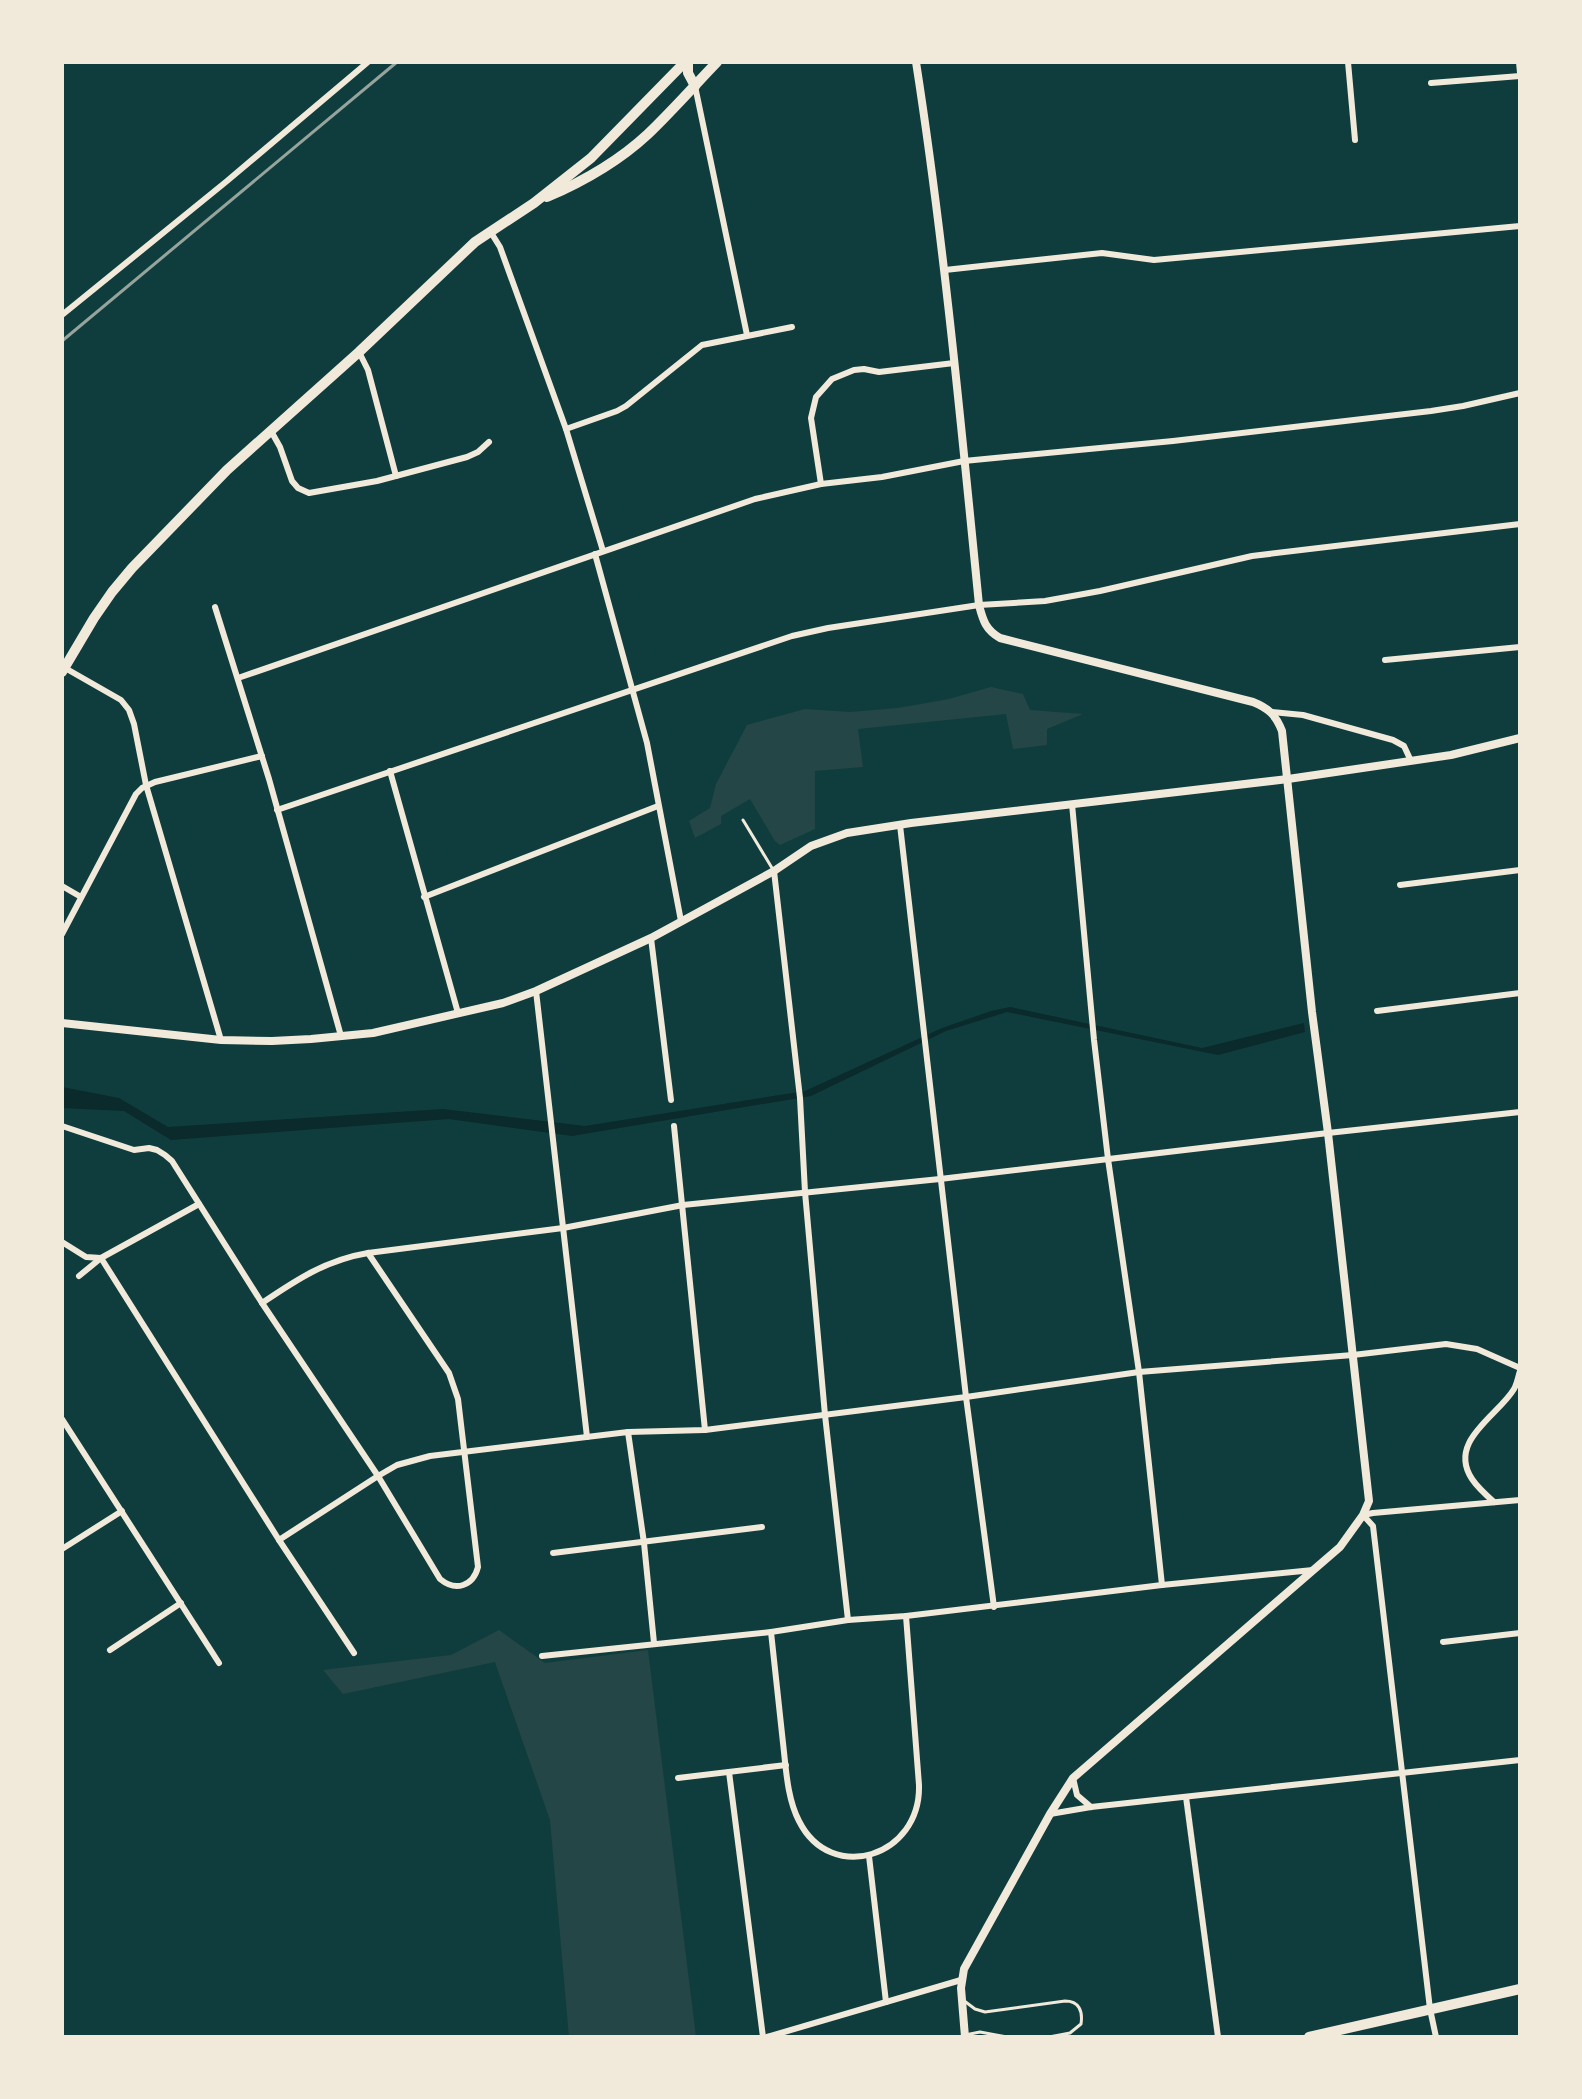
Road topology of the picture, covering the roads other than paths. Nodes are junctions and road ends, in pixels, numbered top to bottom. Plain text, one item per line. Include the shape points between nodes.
1 (368, 62) edge
2 (687, 62) edge
3 (717, 62) edge
4 (916, 62) edge
5 (1348, 62) edge
6 (1519, 62) edge
7 (1520, 74) edge
8 (1431, 83) dead end
9 (695, 86) junction
10 (1355, 140) dead end
11 (534, 203) junction
12 (1520, 226) edge
13 (490, 231) junction
14 (945, 270) junction
15 (62, 315) edge
16 (792, 327) dead end
17 (747, 335) junction
18 (359, 352) junction
19 (954, 363) junction
20 (1520, 393) edge
21 (566, 429) junction
22 (271, 431) junction
23 (489, 442) dead end
24 (964, 461) junction
25 (396, 476) junction
26 (821, 484) junction
27 (1520, 524) edge
28 (599, 553) junction
29 (979, 605) junction
30 (215, 607) dead end
31 (1520, 647) edge
32 (1385, 660) dead end
33 (63, 668) edge
34 (238, 678) junction
35 (633, 688) junction
36 (1272, 712) junction
37 (1520, 738) edge
38 (262, 756) junction
39 (1411, 761) junction
40 (390, 771) junction
41 (1288, 779) junction
42 (146, 785) junction
43 (1072, 804) junction
44 (658, 806) junction
45 (277, 810) junction
46 (743, 820) dead end
47 (900, 825) junction
48 (1520, 870) edge
49 (774, 871) junction
50 (1400, 885) dead end
51 (62, 886) edge
52 (81, 897) junction
53 (424, 897) junction
54 (681, 921) junction
55 (62, 934) edge
56 (651, 938) junction
57 (536, 991) junction
58 (1520, 993) edge
59 (1377, 1011) dead end
60 (458, 1013) junction
61 (62, 1023) edge
62 (341, 1036) junction
63 (221, 1040) junction
64 (671, 1100) dead end
65 (1520, 1112) edge
66 (62, 1126) edge
67 (674, 1126) dead end
68 (1328, 1133) junction
69 (1108, 1159) junction
70 (940, 1179) junction
71 (805, 1192) junction
72 (199, 1204) junction
73 (683, 1205) junction
74 (563, 1228) junction
75 (62, 1242) edge
76 (368, 1253) junction
77 (101, 1258) junction
78 (79, 1276) dead end
79 (262, 1303) junction
80 (1353, 1355) junction
81 (1520, 1370) edge
82 (1139, 1372) junction
83 (966, 1397) junction
84 (825, 1415) junction
85 (62, 1419) edge
86 (705, 1430) junction
87 (628, 1432) junction
88 (587, 1437) junction
89 (465, 1451) junction
90 (378, 1476) junction
91 (1520, 1500) edge
92 (1494, 1502) junction
93 (122, 1511) junction
94 (1363, 1515) junction
95 (762, 1527) dead end
96 (279, 1540) junction
97 (644, 1543) junction
98 (62, 1549) edge
99 (553, 1553) dead end
100 (1316, 1570) junction
101 (1162, 1585) junction
102 (181, 1603) junction
103 (994, 1607) junction
104 (906, 1616) junction
105 (848, 1620) junction
106 (771, 1632) junction
107 (1520, 1633) edge
108 (1443, 1642) dead end
109 (654, 1643) junction
110 (110, 1650) dead end
111 (354, 1653) dead end
112 (542, 1656) dead end
113 (219, 1663) dead end
114 (1520, 1760) edge
115 (786, 1765) junction
116 (729, 1772) junction
117 (1403, 1774) junction
118 (678, 1778) dead end
119 (1073, 1778) junction
120 (1186, 1797) junction
121 (1091, 1807) junction
122 (1050, 1814) junction
123 (869, 1856) junction
124 (961, 1980) junction
125 (1520, 1989) edge
126 (962, 1999) junction
127 (886, 2002) junction
128 (1430, 2009) junction
129 (965, 2036) edge
130 (765, 2037) edge
131 (1007, 2037) edge
132 (1049, 2037) edge
133 (1218, 2037) edge
134 (1309, 2037) edge
135 (1436, 2037) edge

1 - 15 street
2 - 9 main road
2 - 11 main road via 600,151
3 - 9 main road
4 - 14 street
5 - 10 street
6 - 7 street
7 - 8 street
9 - 11 main road via 620,157
9 - 17 street
11 - 13 main road
12 - 14 street via 1154,260 1102,253
13 - 18 main road
13 - 21 street
14 - 19 street
16 - 17 street
17 - 21 street via 702,345 626,406
18 - 22 main road
18 - 25 street
19 - 24 street
19 - 26 street via 854,370 832,379 816,397 811,418
20 - 24 street via 1446,409
21 - 28 street
22 - 25 street via 292,481 306,493
22 - 33 main road via 132,568
23 - 25 street via 467,457
24 - 26 street
24 - 29 street
26 - 28 street via 755,499
27 - 29 street via 1252,556 1045,601
28 - 34 street
28 - 35 street
29 - 35 street via 792,636
29 - 36 street via 983,623 1000,638 1253,702
30 - 34 street
31 - 32 street
33 - 42 street via 121,700 129,710
34 - 38 street
35 - 40 street
35 - 44 street
36 - 39 street via 1303,715 1393,740 1404,746
36 - 41 street via 1282,731
37 - 39 street
38 - 42 street
38 - 45 street
39 - 41 street
40 - 45 street
40 - 53 street
41 - 43 street
41 - 68 street
42 - 52 street via 136,794
42 - 63 street
43 - 47 street
43 - 69 street
44 - 53 street
44 - 54 street
45 - 62 street
46 - 49 lane
47 - 49 street via 847,833 811,846
47 - 70 street
48 - 50 street
49 - 54 street
49 - 71 street via 800,1095
51 - 52 street
52 - 55 street
53 - 60 street
54 - 56 street
56 - 57 street
56 - 64 street
57 - 60 street
57 - 74 street
58 - 59 street
60 - 62 street
61 - 63 street
62 - 63 street
65 - 68 street
66 - 72 street via 165,1155
67 - 73 street
68 - 69 street
68 - 80 street
69 - 70 street
69 - 82 street
70 - 71 street
70 - 83 street
71 - 73 street
71 - 84 street
72 - 77 street
72 - 79 street
73 - 74 street
73 - 86 street
74 - 76 street
74 - 88 street
75 - 77 street via 86,1257
76 - 79 street via 318,1267
76 - 89 street via 449,1373
77 - 78 street
77 - 96 street
79 - 90 street
80 - 81 street via 1463,1345
80 - 82 street
80 - 94 street via 1369,1501
81 - 92 street via 1514,1389 1473,1435 1466,1452 1473,1481
82 - 83 street
82 - 101 street
83 - 84 street
83 - 103 street
84 - 86 street
84 - 105 street
85 - 93 street
86 - 87 street
87 - 88 street
87 - 97 street
88 - 89 street
89 - 90 street via 397,1465
89 - 90 street via 478,1567 467,1584 453,1587 440,1579
90 - 96 street
91 - 92 street
92 - 94 street
93 - 98 street
93 - 102 street
94 - 100 street
94 - 117 street via 1373,1526
95 - 97 street
96 - 111 street
97 - 99 street
97 - 109 street
100 - 101 street
100 - 119 street
101 - 103 street
102 - 110 street
102 - 113 street
103 - 104 street
104 - 105 street
104 - 123 street via 917,1806 898,1840
105 - 106 street
106 - 109 street
106 - 115 street
107 - 108 street
109 - 112 street
114 - 117 street
115 - 116 street
115 - 123 street via 791,1802 806,1834 826,1850
116 - 118 street
116 - 130 street
117 - 120 street
117 - 128 street
119 - 121 street via 1077,1795
119 - 122 street
120 - 121 street
120 - 133 street
121 - 122 street
122 - 124 street
123 - 127 street
124 - 126 street
124 - 127 street
125 - 128 main road
126 - 129 street
126 - 132 lane via 985,2012 1065,2001 1077,2004 1081,2024 1070,2033
127 - 130 street
128 - 134 main road
128 - 135 street
129 - 131 lane via 980,2032

